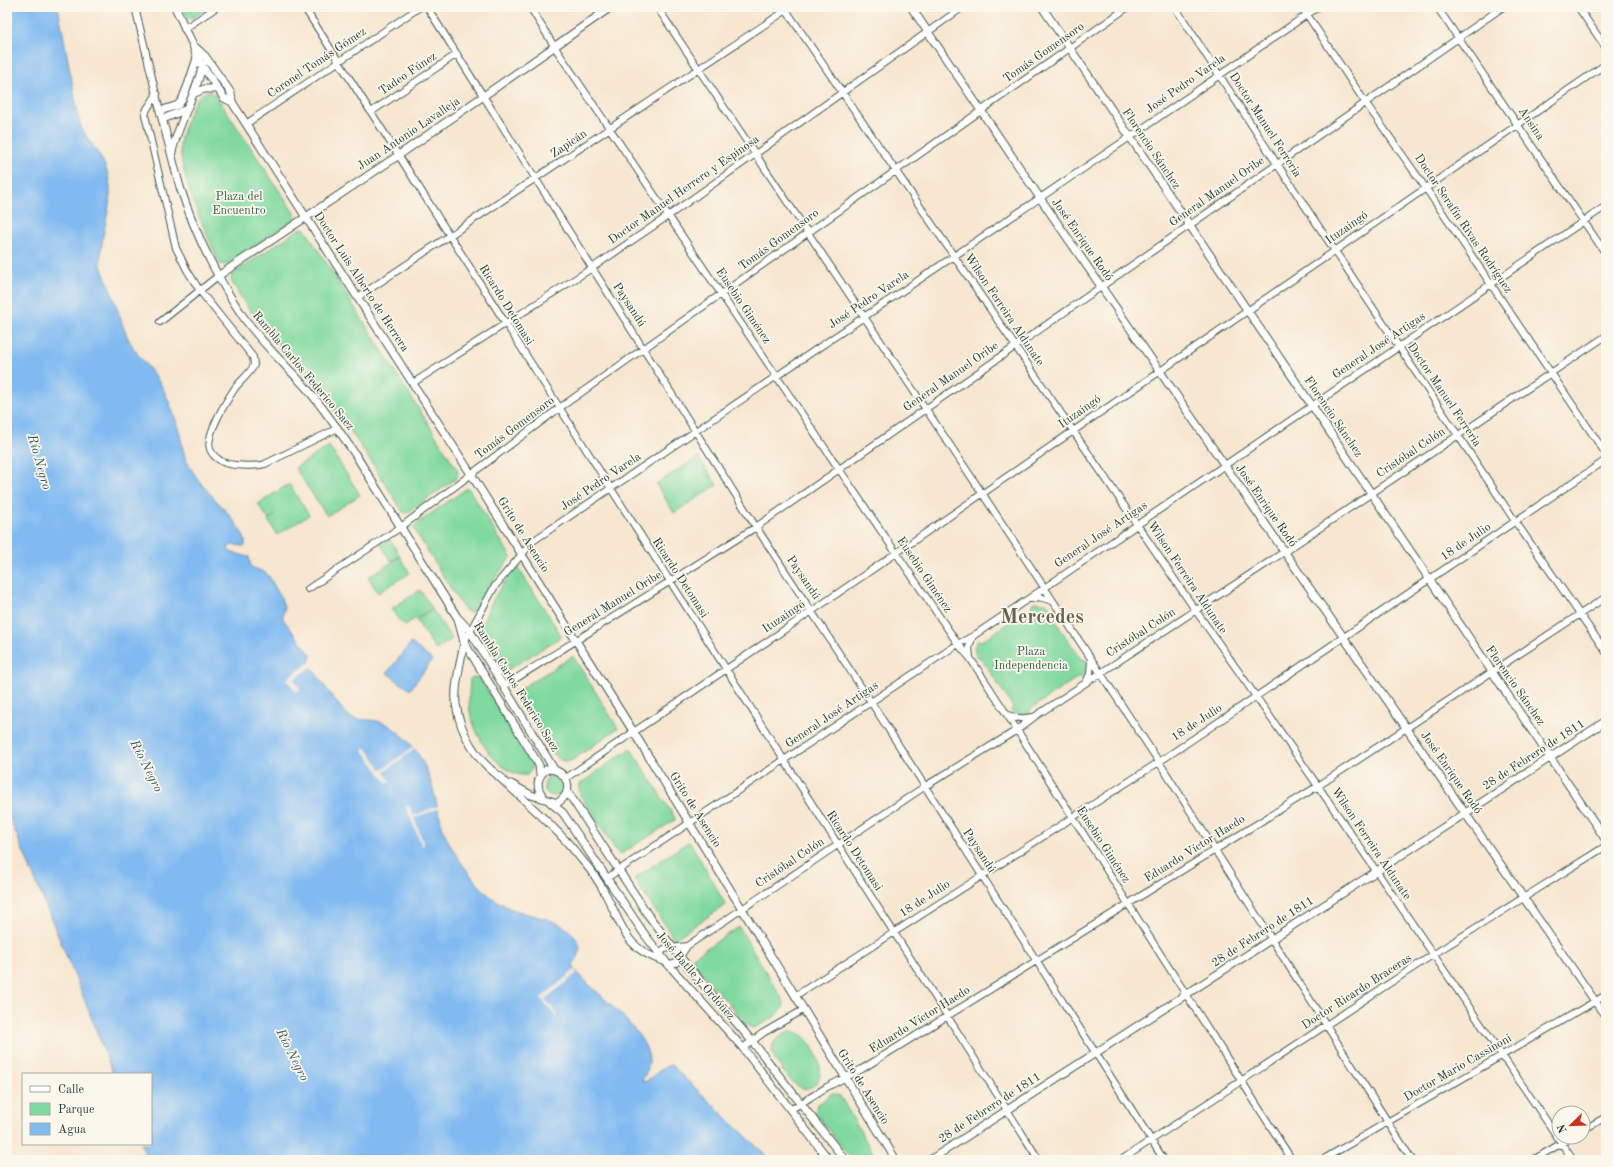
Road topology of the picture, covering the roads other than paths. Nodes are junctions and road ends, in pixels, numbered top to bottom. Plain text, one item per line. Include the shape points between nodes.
1 (135, 7) edge
2 (175, 7) edge
3 (217, 7) edge
4 (304, 7) edge
5 (420, 7) edge
6 (427, 7) edge
7 (530, 7) edge
8 (611, 7) edge
9 (657, 7) edge
10 (911, 7) edge
11 (963, 7) edge
12 (1042, 7) edge
13 (1128, 7) edge
14 (1175, 7) edge
15 (1302, 7) edge
16 (1318, 7) edge
17 (1437, 7) edge
18 (1503, 7) edge
19 (1578, 7) edge
20 (787, 8) edge
21 (1307, 15) junction
22 (184, 29) junction
23 (928, 32) junction
24 (1458, 39) junction
25 (193, 45) junction
26 (554, 46) junction
27 (1069, 48) junction
28 (1606, 48) edge
29 (457, 54) junction
30 (205, 56) junction
31 (197, 58) junction
32 (338, 62) junction
33 (1606, 64) edge
34 (202, 67) junction
35 (700, 70) junction
36 (1219, 75) junction
37 (218, 89) junction
38 (195, 93) junction
39 (843, 93) junction
40 (157, 94) junction
41 (483, 97) junction
42 (232, 102) junction
43 (1365, 102) junction
44 (187, 109) junction
45 (160, 110) junction
46 (981, 111) junction
47 (371, 112) junction
48 (163, 118) junction
49 (246, 124) junction
50 (1517, 124) junction
51 (610, 129) junction
52 (1130, 137) junction
53 (172, 152) junction
54 (755, 154) junction
55 (398, 155) junction
56 (1277, 164) junction
57 (896, 170) junction
58 (537, 178) junction
59 (1425, 187) junction
60 (1040, 198) junction
61 (1606, 206) edge
62 (668, 216) junction
63 (306, 217) junction
64 (1584, 222) junction
65 (1189, 224) junction
66 (808, 233) junction
67 (449, 235) junction
68 (1334, 250) junction
69 (1606, 254) edge
70 (954, 256) junction
71 (592, 268) junction
72 (218, 276) junction
73 (1491, 284) junction
74 (1101, 286) junction
75 (200, 291) junction
76 (721, 295) junction
77 (358, 297) junction
78 (1248, 310) junction
79 (864, 318) junction
80 (160, 322) dead end
81 (506, 324) junction
82 (1606, 336) edge
83 (1015, 346) junction
84 (1399, 346) junction
85 (644, 349) junction
86 (1160, 370) junction
87 (1551, 372) junction
88 (777, 376) junction
89 (413, 383) junction
90 (1312, 406) junction
91 (558, 409) junction
92 (925, 409) junction
93 (338, 428) junction
94 (695, 431) junction
95 (1073, 431) junction
96 (1458, 435) junction
97 (1606, 454) edge
98 (1606, 460) edge
99 (1224, 465) junction
100 (839, 470) junction
101 (471, 474) junction
102 (610, 489) junction
103 (982, 493) junction
104 (1371, 493) junction
105 (1515, 521) junction
106 (1137, 524) junction
107 (401, 527) junction
108 (756, 527) junction
109 (1284, 552) junction
110 (521, 553) junction
111 (896, 553) junction
112 (1429, 580) junction
113 (670, 581) junction
114 (1044, 587) junction
115 (308, 590) dead end
116 (1606, 597) edge
117 (1028, 599) junction
118 (1053, 601) junction
119 (812, 611) junction
120 (1196, 611) junction
121 (1580, 614) junction
122 (457, 617) junction
123 (470, 631) junction
124 (973, 636) junction
125 (1344, 638) junction
126 (576, 640) junction
127 (464, 642) junction
128 (958, 644) junction
129 (1606, 652) edge
130 (970, 658) junction
131 (1091, 660) junction
132 (726, 670) junction
133 (1491, 672) junction
134 (1100, 673) junction
135 (1086, 682) junction
136 (504, 686) junction
137 (1257, 697) junction
138 (871, 702) junction
139 (1007, 715) junction
140 (1034, 717) junction
141 (1606, 721) edge
142 (1406, 728) junction
143 (1017, 730) junction
144 (633, 731) junction
145 (1551, 758) junction
146 (783, 761) junction
147 (1158, 762) junction
148 (554, 769) junction
149 (540, 774) junction
150 (498, 776) junction
151 (566, 778) junction
152 (1318, 786) junction
153 (924, 787) junction
154 (567, 790) junction
155 (548, 801) junction
156 (1465, 812) junction
157 (1073, 818) junction
158 (690, 824) junction
159 (1606, 840) edge
160 (837, 845) junction
161 (1606, 846) edge
162 (1215, 850) junction
163 (619, 871) junction
164 (1377, 872) junction
165 (982, 876) junction
166 (607, 878) junction
167 (1524, 898) junction
168 (1128, 904) junction
169 (742, 909) junction
170 (894, 933) junction
171 (1271, 940) junction
172 (687, 946) junction
173 (672, 947) junction
174 (660, 954) junction
175 (1434, 954) junction
176 (680, 957) junction
177 (1036, 961) junction
178 (668, 964) junction
179 (1606, 994) edge
180 (1187, 995) junction
181 (795, 996) junction
182 (1595, 1001) junction
183 (803, 1010) junction
184 (947, 1016) junction
185 (1606, 1017) edge
186 (1326, 1026) junction
187 (752, 1041) junction
188 (743, 1048) junction
189 (1095, 1053) junction
190 (1503, 1054) junction
191 (845, 1078) junction
192 (1242, 1081) junction
193 (800, 1104) junction
194 (790, 1110) junction
195 (1008, 1110) junction
196 (1606, 1117) edge
197 (1388, 1122) junction
198 (1591, 1125) edge
199 (1551, 1128) edge
200 (1151, 1141) junction
201 (1558, 1145) edge
202 (1562, 1145) edge
203 (829, 1160) edge
204 (845, 1160) edge
205 (896, 1160) edge
206 (930, 1160) edge
207 (1038, 1160) edge
208 (1121, 1160) edge
209 (1164, 1160) edge
210 (1292, 1160) edge
211 (1322, 1160) edge
212 (1412, 1160) edge
213 (1533, 1160) edge
214 (1573, 1160) edge

1 - 40 street, Rambla Carlos Federico Saez
2 - 22 street, Doctor Luis Alberto de Herrera
3 - 22 street
4 - 32 street, Ricardo Detomasi
5 - 32 street, Coronel Tomás Gómez
6 - 29 street, Paysandú
7 - 26 street, Eusebio Giménez
8 - 26 street, Juan Antonio Lavalleja
9 - 35 street
10 - 23 street, José Enrique Rodó
11 - 23 street, Doctor Manuel Herrero y Espinosa
12 - 27 street, Florencio Sánchez
13 - 27 street, Tomás Gomensoro
14 - 36 street, Doctor Manuel Ferreria
15 - 21 street, Doctor Serafín Rivas Rodríguez
16 - 21 street, José Pedro Varela
17 - 24 street, Ansina
18 - 24 street, General Manuel Oribe
19 - 28 street
20 - 35 street, Zapicán
20 - 39 street, Wilson Ferreira Aldunate
21 - 36 street, José Pedro Varela
21 - 43 street, Doctor Serafín Rivas Rodríguez
22 - 25 street, Doctor Luis Alberto de Herrera
23 - 39 street, Doctor Manuel Herrero y Espinosa
23 - 46 street, José Enrique Rodó
24 - 43 street, General Manuel Oribe
24 - 50 street, Ansina
25 - 30 street, Doctor Luis Alberto de Herrera
25 - 31 street, Doctor Luis Alberto de Herrera
26 - 41 street, Juan Antonio Lavalleja
26 - 51 street, Eusebio Giménez
27 - 46 street, Tomás Gomensoro
27 - 52 street, Florencio Sánchez
29 - 41 street, Paysandú
29 - 47 street, Tadeo Fúnez
30 - 31 street
30 - 34 street
30 - 42 street, Doctor Luis Alberto de Herrera via 230,93
31 - 34 street, Doctor Luis Alberto de Herrera
31 - 45 street via 182,100 178,105
32 - 47 street, Ricardo Detomasi
32 - 49 street, Coronel Tomás Gómez
33 - 50 street, Ituzaingó
34 - 37 street, Doctor Luis Alberto de Herrera
34 - 38 street
35 - 51 street, Zapicán
35 - 54 street
36 - 52 street, José Pedro Varela
36 - 56 street, Doctor Manuel Ferreria
37 - 38 street via 204,89
37 - 42 street, Doctor Luis Alberto de Herrera via 224,98
38 - 44 street
39 - 54 street, Doctor Manuel Herrero y Espinosa
39 - 57 street, Wilson Ferreira Aldunate
40 - 45 street, Rambla Carlos Federico Saez
40 - 75 street via 145,115 176,248
41 - 55 street, Juan Antonio Lavalleja
41 - 58 street, Paysandú
42 - 49 street, Doctor Luis Alberto de Herrera
43 - 56 street, General Manuel Oribe
43 - 59 street, Doctor Serafín Rivas Rodríguez
44 - 48 street
44 - 53 street via 177,131
45 - 48 street, Rambla Carlos Federico Saez
46 - 57 street, Tomás Gomensoro
46 - 60 street, José Enrique Rodó
47 - 55 street, Ricardo Detomasi
48 - 53 street, Rambla Carlos Federico Saez
49 - 63 street, Doctor Luis Alberto de Herrera
50 - 59 street, Ituzaingó
50 - 64 street, Ansina
51 - 58 street, Zapicán
51 - 62 street, Eusebio Giménez
52 - 60 street, José Pedro Varela
52 - 65 street, Florencio Sánchez
53 - 72 street, Rambla Carlos Federico Saez via 180,187 190,214
54 - 62 street, Doctor Manuel Herrero y Espinosa
54 - 66 street
55 - 63 street, Juan Antonio Lavalleja
55 - 67 street, Ricardo Detomasi
56 - 65 street, General Manuel Oribe
56 - 68 street, Doctor Manuel Ferreria
57 - 66 street, Tomás Gomensoro
57 - 70 street, Wilson Ferreira Aldunate
58 - 67 street, Zapicán
58 - 71 street, Paysandú
59 - 68 street, Ituzaingó
59 - 73 street, Doctor Serafín Rivas Rodríguez
60 - 70 street, José Pedro Varela
60 - 74 street, José Enrique Rodó
61 - 64 street, General José Artigas
62 - 71 street, Doctor Manuel Herrero y Espinosa
62 - 76 street, Eusebio Giménez
63 - 72 street, Juan Antonio Lavalleja
63 - 77 street, Doctor Luis Alberto de Herrera
64 - 69 street, Ansina
64 - 73 street, General José Artigas
65 - 74 street, General Manuel Oribe
65 - 78 street, Florencio Sánchez
66 - 76 street, Tomás Gomensoro
66 - 79 street
67 - 77 street, Zapicán
67 - 81 street, Ricardo Detomasi
68 - 78 street, Ituzaingó
68 - 84 street, Doctor Manuel Ferreria
70 - 79 street, José Pedro Varela
70 - 83 street, Wilson Ferreira Aldunate
71 - 81 street, Doctor Manuel Herrero y Espinosa
71 - 85 street, Paysandú
72 - 75 street
72 - 93 street, Rambla Carlos Federico Saez via 257,335 308,390
73 - 84 street, General José Artigas
73 - 87 street, Doctor Serafín Rivas Rodríguez
74 - 83 street, General Manuel Oribe
74 - 86 street, José Enrique Rodó
75 - 80 street
75 - 93 street via 253,357 254,365 235,388 215,424 210,438 210,449 214,456 223,462 258,466
76 - 85 street, Tomás Gomensoro
76 - 88 street, Eusebio Giménez
77 - 89 street, Doctor Luis Alberto de Herrera
78 - 86 street, Ituzaingó
78 - 90 street, Florencio Sánchez
79 - 88 street, José Pedro Varela
79 - 92 street
81 - 89 street, Doctor Manuel Herrero y Espinosa
81 - 91 street, Ricardo Detomasi
82 - 87 street, Cristóbal Colón
83 - 92 street, General Manuel Oribe
83 - 95 street, Wilson Ferreira Aldunate
84 - 90 street, General José Artigas
84 - 96 street, Doctor Manuel Ferreria
85 - 91 street, Tomás Gomensoro
85 - 94 street, Paysandú
86 - 95 street, Ituzaingó
86 - 99 street, José Enrique Rodó
87 - 96 street, Cristóbal Colón
87 - 97 street, Doctor Serafín Rivas Rodríguez
88 - 94 street, José Pedro Varela
88 - 100 street, Eusebio Giménez
89 - 101 street, Doctor Luis Alberto de Herrera
90 - 99 street, General José Artigas
90 - 104 street, Florencio Sánchez
91 - 101 street, Tomás Gomensoro
91 - 102 street, Ricardo Detomasi
92 - 100 street, General Manuel Oribe
92 - 103 street
93 - 107 street, Rambla Carlos Federico Saez
94 - 102 street, José Pedro Varela
94 - 108 street, Paysandú
95 - 103 street, Ituzaingó
95 - 106 street, Wilson Ferreira Aldunate
96 - 104 street, Cristóbal Colón
96 - 105 street, Doctor Manuel Ferreria
98 - 105 street, 18 de Julio
99 - 106 street, General José Artigas
99 - 109 street, José Enrique Rodó
100 - 108 street, General Manuel Oribe
100 - 111 street, Eusebio Giménez
101 - 107 street, Tomás Gomensoro
101 - 110 street, Grito de Asencio
102 - 110 street, José Pedro Varela via 536,539
102 - 113 street, Ricardo Detomasi
103 - 111 street, Ituzaingó
103 - 114 street
104 - 109 street, Cristóbal Colón
104 - 112 street, Florencio Sánchez
105 - 112 street, 18 de Julio
105 - 121 street, Doctor Manuel Ferreria
106 - 114 street, General José Artigas
106 - 120 street, Wilson Ferreira Aldunate
107 - 115 street, Tomás Gomensoro
107 - 122 street, Rambla Carlos Federico Saez
108 - 113 street, General Manuel Oribe
108 - 119 street, Paysandú
109 - 120 street, Cristóbal Colón
109 - 125 street, José Enrique Rodó
110 - 123 street, José Pedro Varela via 495,586
110 - 126 street, Grito de Asencio
111 - 119 street, Ituzaingó
111 - 128 street, Eusebio Giménez
112 - 125 street, 18 de Julio
112 - 133 street, Florencio Sánchez
113 - 126 street, General Manuel Oribe
113 - 132 street, Ricardo Detomasi
114 - 117 street, General José Artigas
114 - 118 street
116 - 121 street, Eduardo Víctor Haedo
117 - 118 street via 1039,597
117 - 124 street, General José Artigas
118 - 131 street
119 - 132 street, Ituzaingó
119 - 138 street, Paysandú
120 - 134 street, Cristóbal Colón
120 - 137 street, Wilson Ferreira Aldunate
121 - 129 street, Doctor Manuel Ferreria
121 - 133 street, Eduardo Víctor Haedo
122 - 123 street, Rambla Carlos Federico Saez
122 - 127 street, Rambla Carlos Federico Saez
123 - 127 street, José Pedro Varela
123 - 136 street, Rambla Carlos Federico Saez
124 - 128 street, General José Artigas
124 - 130 street via 968,651
125 - 137 street, 18 de Julio
125 - 142 street, José Enrique Rodó
126 - 136 street, General Manuel Oribe
126 - 144 street, Grito de Asencio
127 - 149 street, Rambla Carlos Federico Saez via 539,765
127 - 150 street via 456,703 461,723 478,757
128 - 130 street, Eusebio Giménez
128 - 138 street, General José Artigas
130 - 139 street, Eusebio Giménez
131 - 134 street
131 - 135 street
132 - 144 street, Ituzaingó
132 - 146 street, Ricardo Detomasi
133 - 142 street, Eduardo Víctor Haedo
133 - 145 street, Florencio Sánchez
134 - 135 street, Cristóbal Colón
134 - 147 street
135 - 140 street, Cristóbal Colón
136 - 148 street, Rambla Carlos Federico Saez
137 - 147 street, 18 de Julio
137 - 152 street, Wilson Ferreira Aldunate
138 - 146 street, General José Artigas
138 - 153 street, Paysandú
139 - 140 street via 1021,719
139 - 143 street, Eusebio Giménez
140 - 143 street, Cristóbal Colón
141 - 145 street, 28 de Febrero de 1811
142 - 152 street, Eduardo Víctor Haedo
142 - 156 street, José Enrique Rodó
143 - 153 street, Cristóbal Colón
143 - 157 street, Eusebio Giménez
144 - 151 street, Ituzaingó
144 - 158 street, Grito de Asencio
145 - 156 street, 28 de Febrero de 1811
145 - 159 street, Florencio Sánchez
146 - 158 street, General José Artigas
146 - 160 street, Ricardo Detomasi
147 - 157 street, 18 de Julio
147 - 162 street
148 - 149 street via 547,769
148 - 151 street
149 - 155 street via 537,781 538,789
150 - 155 street
150 - 178 street via 582,859 606,895 623,932 629,939 640,950
151 - 154 street
152 - 162 street, Eduardo Víctor Haedo
152 - 164 street, Wilson Ferreira Aldunate
153 - 160 street, Cristóbal Colón
153 - 165 street, Paysandú
154 - 155 street via 563,799 557,803
154 - 163 street
155 - 166 street, José Batlle y Ordóñez via 563,813
156 - 164 street, 28 de Febrero de 1811
156 - 167 street, José Enrique Rodó
157 - 165 street, 18 de Julio
157 - 168 street, Eusebio Giménez
158 - 163 street, General José Artigas
158 - 169 street, Grito de Asencio
160 - 169 street, Cristóbal Colón
160 - 170 street, Ricardo Detomasi
161 - 167 street, Doctor Ricardo Braceras
162 - 168 street, Eduardo Víctor Haedo
162 - 171 street
163 - 166 street, General José Artigas
163 - 173 street
164 - 171 street, 28 de Febrero de 1811
164 - 175 street, Wilson Ferreira Aldunate
165 - 170 street, 18 de Julio
165 - 177 street, Paysandú
166 - 174 street, José Batlle y Ordóñez
167 - 175 street, Doctor Ricardo Braceras
167 - 182 street, José Enrique Rodó
168 - 177 street, Eduardo Víctor Haedo
168 - 180 street, Eusebio Giménez
169 - 172 street, Cristóbal Colón
169 - 181 street, Grito de Asencio
170 - 181 street, 18 de Julio
170 - 184 street, Ricardo Detomasi
171 - 180 street, 28 de Febrero de 1811
171 - 186 street
172 - 173 street
172 - 176 street
173 - 174 street via 664,948
173 - 176 street
174 - 178 street, José Batlle y Ordóñez
175 - 186 street, Doctor Ricardo Braceras
175 - 190 street, Wilson Ferreira Aldunate
176 - 178 street via 676,963
176 - 187 street
177 - 184 street, Eduardo Víctor Haedo
177 - 189 street, Paysandú
178 - 188 street, José Batlle y Ordóñez
179 - 182 street, Doctor Mario Cassinoni
180 - 189 street, 28 de Febrero de 1811
180 - 192 street, Eusebio Giménez
181 - 183 street, Grito de Asencio
182 - 185 street, José Enrique Rodó
182 - 190 street, Doctor Mario Cassinoni
183 - 187 street
183 - 191 street, Grito de Asencio
184 - 191 street, Eduardo Víctor Haedo
184 - 195 street, Ricardo Detomasi
186 - 192 street, Doctor Ricardo Braceras
186 - 197 street
187 - 188 street
187 - 193 street
188 - 194 street, José Batlle y Ordóñez
189 - 195 street, 28 de Febrero de 1811
189 - 200 street, Paysandú
190 - 197 street, Doctor Mario Cassinoni
190 - 199 street, Wilson Ferreira Aldunate
191 - 193 street, Eduardo Víctor Haedo
191 - 205 street, Grito de Asencio
192 - 200 street, Doctor Ricardo Braceras
192 - 210 street, Eusebio Giménez
193 - 194 street, Eduardo Víctor Haedo
193 - 204 street
194 - 203 street, José Batlle y Ordóñez
195 - 206 street, 28 de Febrero de 1811
195 - 207 street, Ricardo Detomasi
196 - 198 street
197 - 211 street, Doctor Mario Cassinoni
197 - 212 street
200 - 208 street, Doctor Ricardo Braceras
200 - 209 street, Paysandú
201 - 213 street
202 - 214 street, Wilson Ferreira Aldunate

